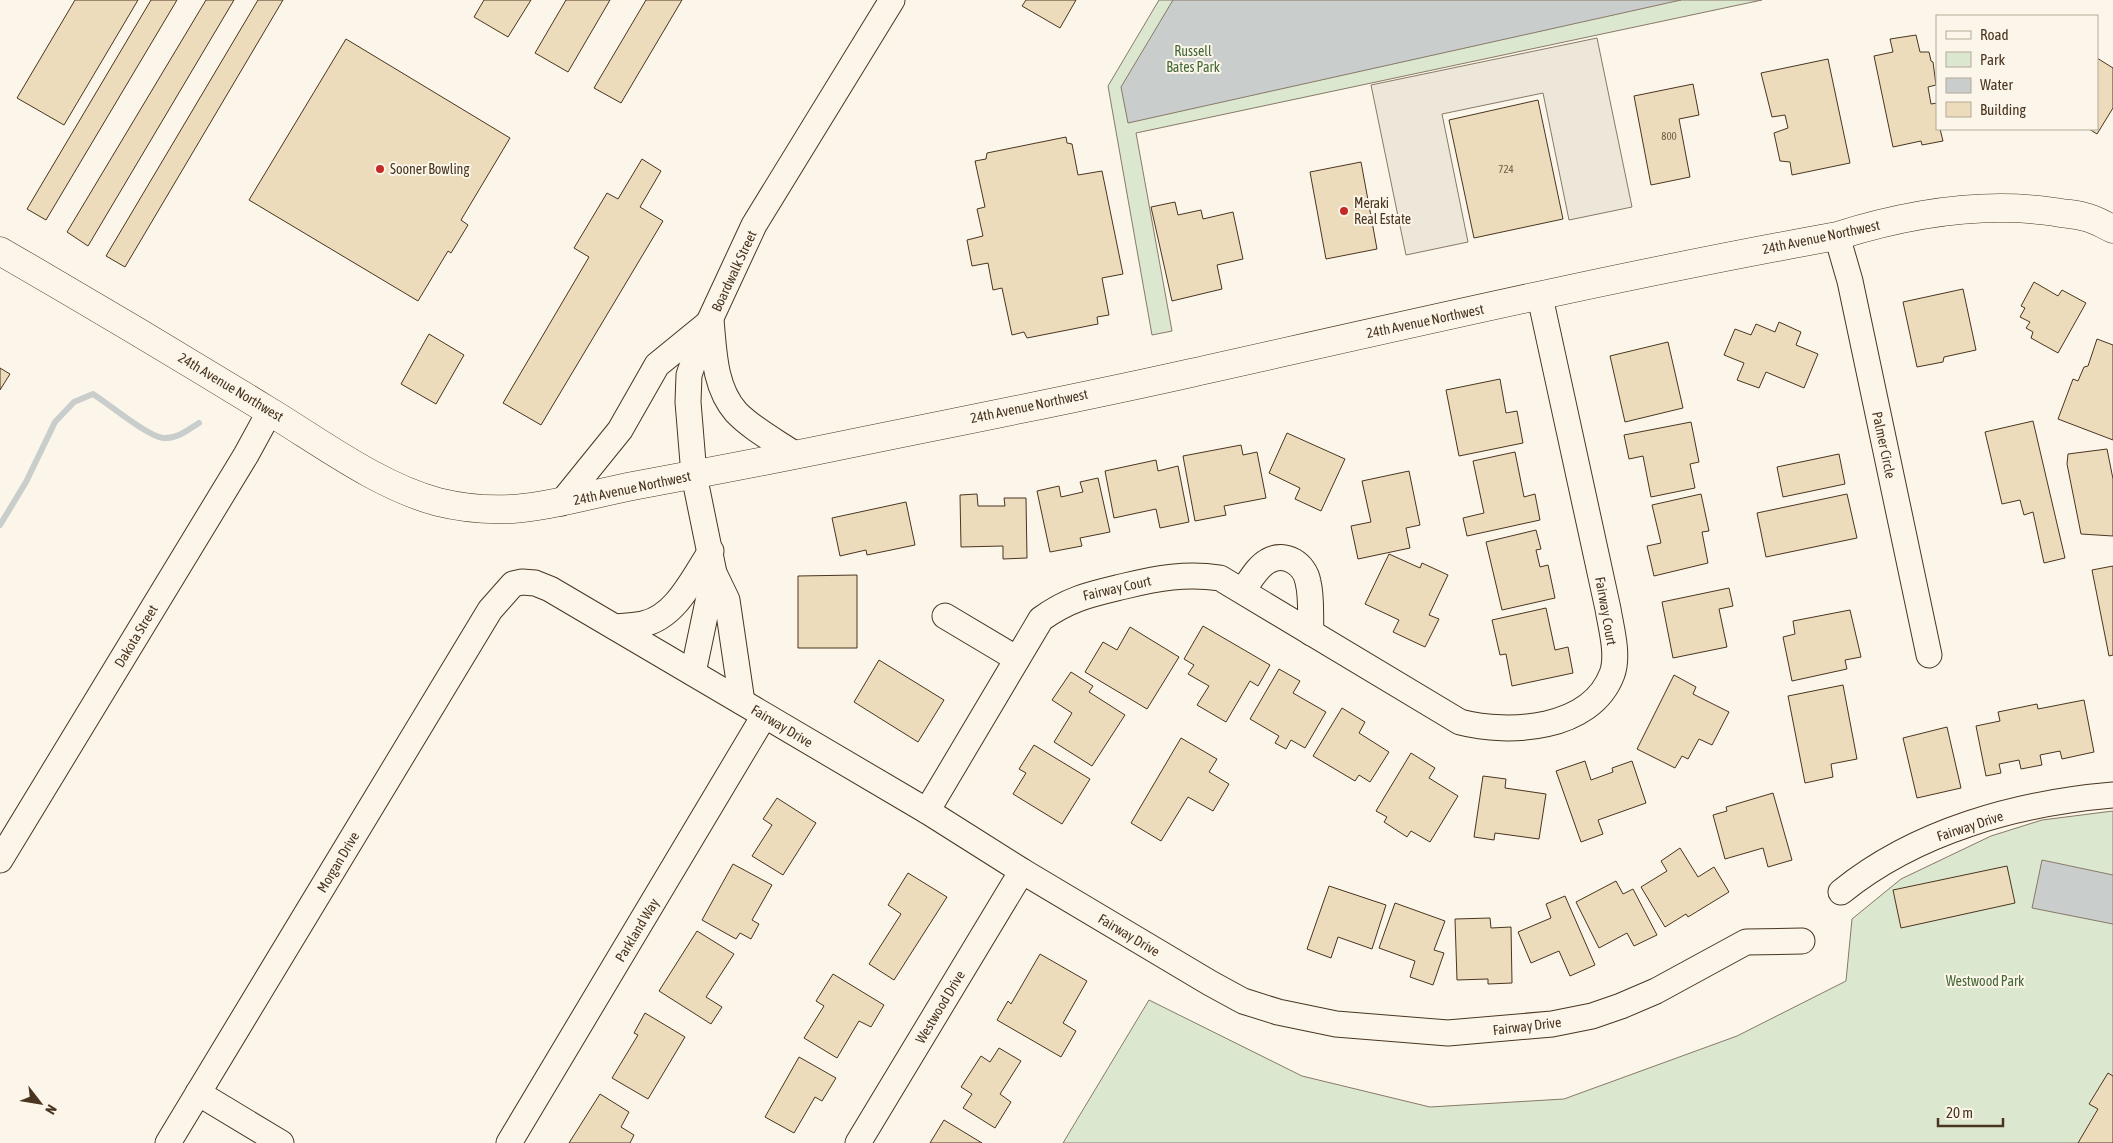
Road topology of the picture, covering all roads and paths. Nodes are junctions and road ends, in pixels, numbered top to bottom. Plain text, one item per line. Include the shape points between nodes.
1 (892, 0) edge
2 (2113, 229) edge
3 (1838, 236) junction
4 (0, 251) edge
5 (1540, 297) junction
6 (711, 320) junction
7 (270, 411) junction
8 (796, 455) junction
9 (694, 475) junction
10 (561, 503) junction
11 (712, 562) junction
12 (513, 584) joint
13 (1243, 590) junction
14 (945, 616) dead end
15 (615, 627) junction
16 (1311, 632) junction
17 (1929, 655) dead end
18 (1017, 659) junction
19 (693, 673) junction
20 (742, 702) junction
21 (764, 716) junction
22 (2113, 795) edge
23 (927, 810) junction
24 (0, 860) edge
25 (1022, 871) junction
26 (1841, 892) dead end
27 (1802, 941) dead end
28 (198, 1093) junction
29 (168, 1143) edge
30 (281, 1143) edge
31 (509, 1143) edge
32 (858, 1143) edge

1 - 6 street, Boardwalk Street via 754,226
2 - 3 main road, 24th Avenue Northwest via 2086,217 2002,208 1955,210 1913,217
3 - 5 main road, 24th Avenue Northwest
3 - 17 street, Palmer Circle
4 - 7 main road, 24th Avenue Northwest
5 - 8 main road, 24th Avenue Northwest
5 - 16 street, Fairway Court via 1612,632 1613,672 1599,696 1588,707 1563,719 1519,727 1479,727 1445,714
6 - 8 street via 716,368 727,397 746,420
6 - 9 street, Boardwalk Street via 693,358 689,375
6 - 10 street via 658,365 620,430
7 - 10 main road, 24th Avenue Northwest via 410,494 479,509 516,510
7 - 24 street, Dakota Street via 246,456
8 - 9 main road, 24th Avenue Northwest
9 - 10 main road, 24th Avenue Northwest
9 - 11 street, Boardwalk Street
11 - 15 street via 668,611 644,624
11 - 19 street
11 - 20 street via 727,600
12 - 15 street, Fairway Drive via 535,583
12 - 28 street, Morgan Drive via 490,610
13 - 16 street, Fairway Court
13 - 16 street via 1268,560 1291,560 1303,567 1308,582
13 - 18 street, Fairway Court via 1220,578 1186,575 1087,594 1070,600 1041,619
14 - 18 street
15 - 19 street, Fairway Drive
18 - 23 street, Fairway Court
19 - 20 street, Fairway Drive
20 - 21 street, Fairway Drive
21 - 23 street, Fairway Drive
21 - 31 street, Parkland Way
22 - 26 street, Fairway Drive via 2025,808 1971,824 1895,856
23 - 25 street, Fairway Drive
25 - 27 street, Fairway Drive via 1243,1001 1310,1020 1384,1030 1463,1032 1584,1018 1656,991 1746,942
25 - 32 street, Westwood Drive
28 - 29 street, Morgan Drive
28 - 30 street

